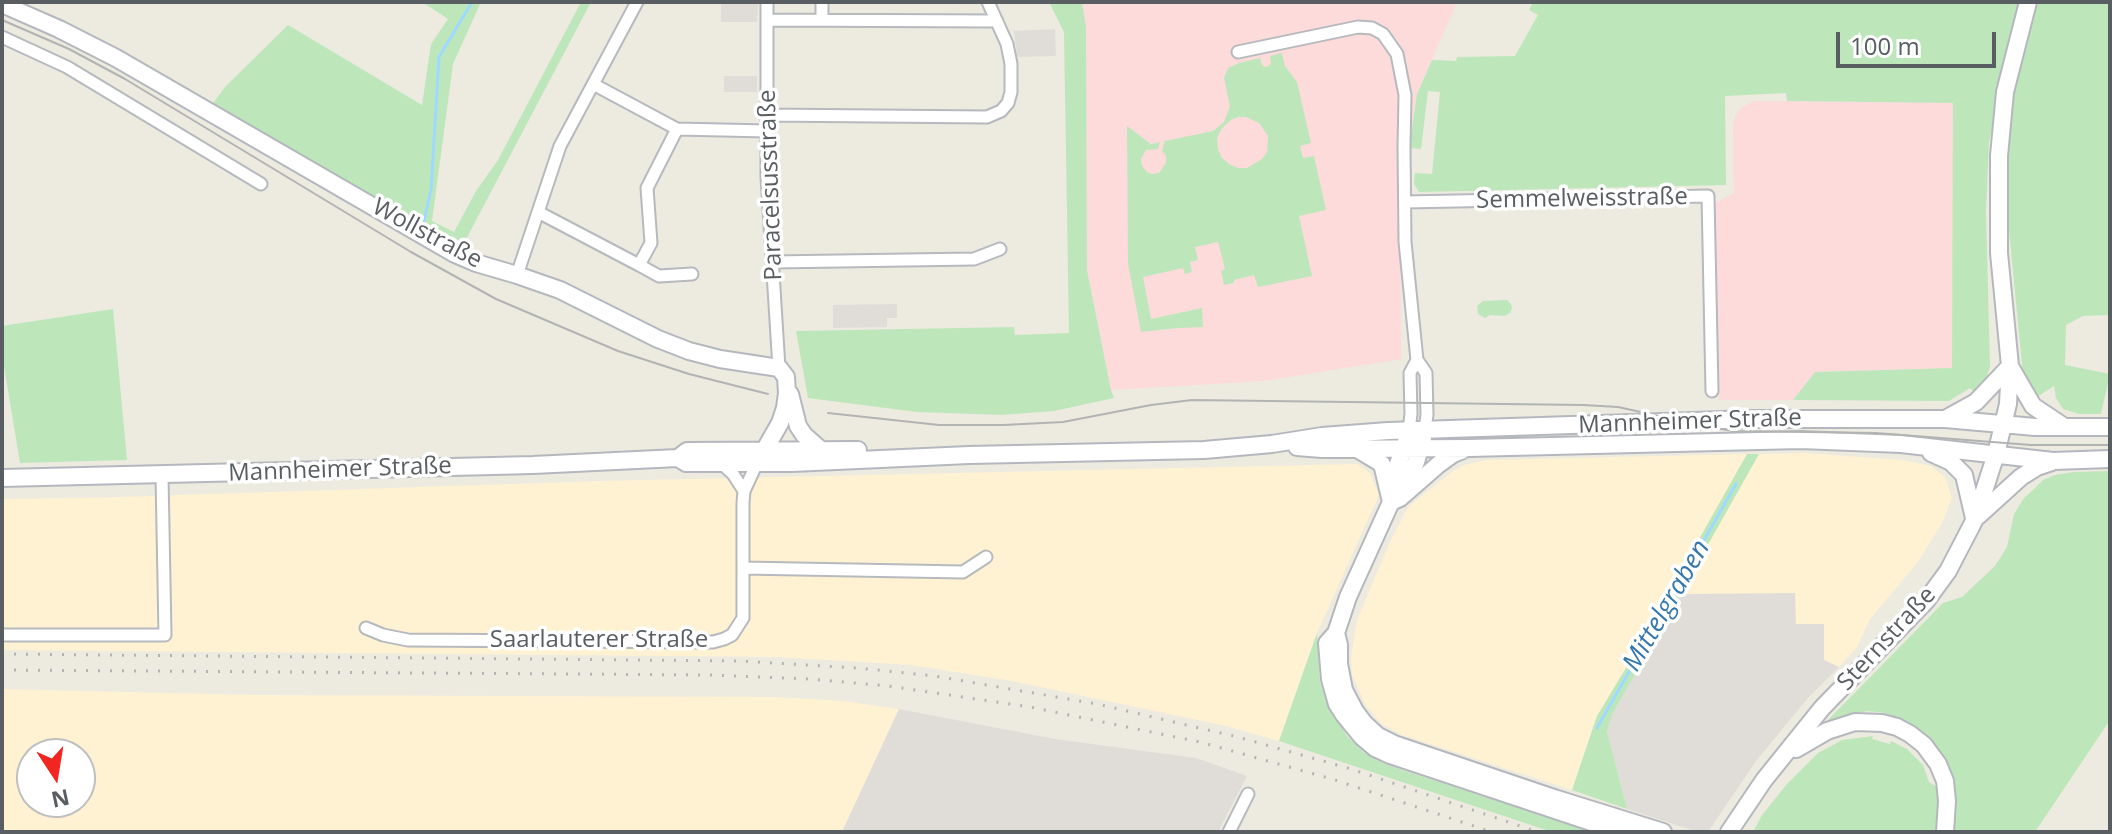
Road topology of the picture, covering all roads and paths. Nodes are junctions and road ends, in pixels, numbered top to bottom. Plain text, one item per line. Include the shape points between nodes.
1 (637, 2) edge
2 (767, 2) edge
3 (822, 2) edge
4 (988, 2) edge
5 (2028, 2) edge
6 (2, 4) edge
7 (767, 20) junction
8 (822, 20) junction
9 (997, 21) junction
10 (2, 37) edge
11 (1238, 52) dead end
12 (593, 84) junction
13 (767, 115) junction
14 (677, 129) junction
15 (767, 131) junction
16 (261, 184) dead end
17 (1405, 202) junction
18 (538, 212) junction
19 (1000, 249) dead end
20 (772, 262) junction
21 (639, 265) junction
22 (692, 274) dead end
23 (517, 275) junction
24 (2010, 366) junction
25 (782, 373) junction
26 (1712, 391) dead end
27 (1945, 419) junction
28 (2004, 424) junction
29 (2110, 427) edge
30 (2065, 428) junction
31 (1417, 429) junction
32 (1322, 443) junction
33 (1901, 444) junction
34 (1355, 448) junction
35 (1413, 448) junction
36 (1469, 448) junction
37 (821, 450) junction
38 (1996, 454) junction
39 (969, 455) junction
40 (760, 457) junction
41 (678, 458) junction
42 (2110, 459) edge
43 (2053, 461) junction
44 (721, 463) junction
45 (162, 475) junction
46 (2, 478) edge
47 (744, 491) junction
48 (1393, 497) junction
49 (1975, 519) junction
50 (986, 557) dead end
51 (743, 568) junction
52 (366, 628) dead end
53 (2, 635) edge
54 (1781, 759) junction
55 (1248, 794) dead end
56 (1555, 805) junction
57 (1657, 831) edge
58 (1944, 831) edge
59 (1229, 832) edge
60 (1621, 832) edge
61 (1729, 832) edge

1 - 12 street
2 - 7 street, Paracelsusstraße
3 - 8 street
4 - 9 street
5 - 24 street, Sternstraße via 2005,92 1999,156 1999,253
6 - 23 street, Wollstraße via 116,58 455,254
7 - 8 street
7 - 13 street, Paracelsusstraße
8 - 9 street
9 - 13 street via 1011,64 1011,92 1001,111 987,117
10 - 16 street via 67,67
11 - 17 street via 1358,27 1383,34 1397,54 1405,95
12 - 14 street
12 - 18 street via 560,146
13 - 15 street, Paracelsusstraße
14 - 15 street
14 - 21 street via 647,188 651,243
15 - 20 street, Paracelsusstraße
17 - 26 street, Semmelweisstraße via 1708,196
17 - 31 street via 1417,360 1410,373 1411,414
18 - 21 street
18 - 23 street
19 - 20 street via 974,259
20 - 25 street, Paracelsusstraße
21 - 22 street via 659,276
23 - 25 street, Wollstraße via 689,351
24 - 27 street via 1976,402
24 - 28 street, Sternstraße
24 - 30 street via 2033,406
25 - 37 street via 798,426
25 - 40 street via 785,408
27 - 28 street, Mannheimer Straße
27 - 31 street, Mannheimer Straße
28 - 30 street, Mannheimer Straße
28 - 38 street, Sternstraße
29 - 30 street, Mannheimer Straße
31 - 32 street, Mannheimer Straße
31 - 35 street
32 - 34 street, Mannheimer Straße
32 - 39 street, Mannheimer Straße
33 - 36 street, Mannheimer Straße via 1801,440
33 - 38 street, Mannheimer Straße
33 - 49 street via 1957,467 1966,480
34 - 35 street, Mannheimer Straße
34 - 48 street via 1382,464
35 - 36 street, Mannheimer Straße
35 - 48 street
36 - 48 street
37 - 39 street, Mannheimer Straße via 942,450
37 - 40 street, Mannheimer Straße
38 - 43 street, Mannheimer Straße
38 - 49 street, Sternstraße
39 - 40 street, Mannheimer Straße
40 - 41 street, Mannheimer Straße via 687,451
40 - 44 street, Mannheimer Straße
40 - 47 street, Saarlauterer Straße
41 - 44 street, Mannheimer Straße via 686,463
41 - 45 street, Mannheimer Straße
42 - 43 street, Mannheimer Straße
43 - 49 street via 2021,477
44 - 47 street
45 - 46 street, Mannheimer Straße
45 - 53 street via 165,635
47 - 51 street, Saarlauterer Straße
48 - 56 street via 1336,633 1327,643 1337,704 1362,737 1390,755
49 - 54 street, Sternstraße via 1926,601 1822,708
50 - 51 street via 963,572
51 - 52 street, Saarlauterer Straße via 743,618 732,635 713,642 408,640
54 - 58 street via 1827,731 1855,722 1897,727 1924,745 1938,764 1947,801
54 - 61 street, Sternstraße
55 - 59 street
56 - 57 street
56 - 60 street

